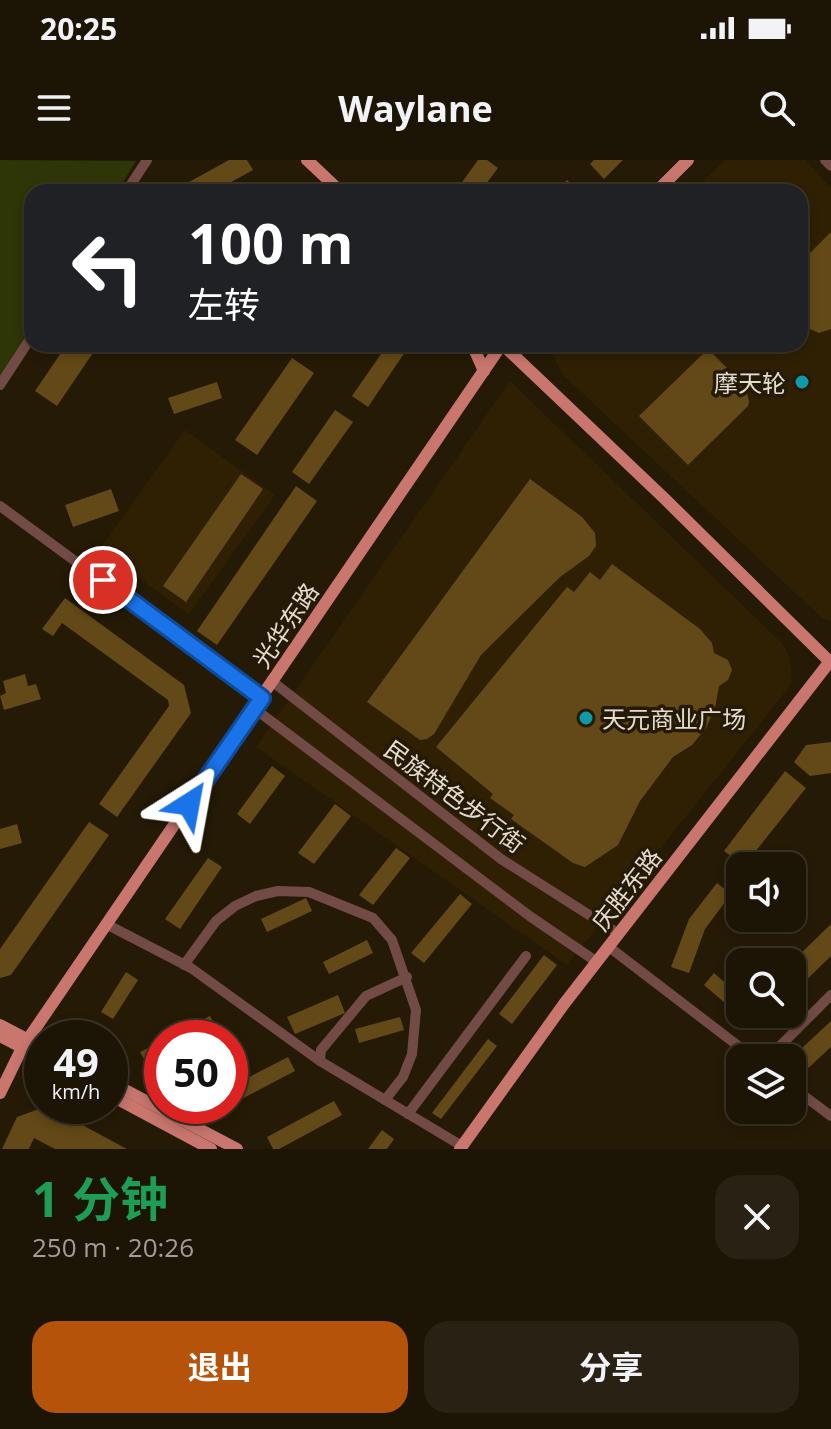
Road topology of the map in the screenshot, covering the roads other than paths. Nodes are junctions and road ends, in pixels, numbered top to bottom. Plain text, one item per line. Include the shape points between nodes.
1 (147, 160) edge
2 (307, 160) edge
3 (688, 160) edge
4 (825, 160) edge
5 (831, 166) edge
6 (131, 184) edge
7 (332, 184) edge
8 (664, 184) edge
9 (24, 348) edge
10 (476, 352) edge
11 (497, 352) edge
12 (510, 352) edge
13 (484, 371) junction
14 (0, 385) edge
15 (0, 506) edge
16 (831, 662) edge
17 (273, 682) junction
18 (258, 703) junction
19 (106, 924) junction
20 (619, 934) junction
21 (609, 947) junction
22 (526, 956) dead end
23 (597, 962) junction
24 (184, 965) junction
25 (407, 977) junction
26 (831, 995) edge
27 (41, 1020) edge
28 (0, 1025) edge
29 (0, 1036) edge
30 (24, 1043) edge
31 (24, 1044) edge
32 (736, 1044) edge
33 (782, 1044) edge
34 (24, 1046) edge
35 (320, 1061) junction
36 (128, 1091) edge
37 (0, 1093) edge
38 (806, 1097) edge
39 (385, 1100) junction
40 (128, 1105) edge
41 (408, 1114) junction
42 (831, 1116) edge
43 (461, 1148) edge
44 (211, 1149) edge
45 (237, 1149) edge

1 - 6 street
2 - 7 main road
3 - 8 main road
4 - 5 street
9 - 14 street
10 - 13 main road
11 - 13 main road, 光华东路
12 - 16 main road
13 - 17 main road, 光华东路
15 - 18 street
16 - 20 main road, 庆胜东路
17 - 18 main road, 光华东路
17 - 20 street, 民族特色步行街 via 501,859
18 - 19 main road, 光华东路
18 - 23 street via 531,917
19 - 24 street
19 - 27 main road, 光华东路
20 - 21 main road, 庆胜东路
21 - 23 main road, 庆胜东路
21 - 32 street
22 - 41 street
23 - 43 main road, 庆胜东路
24 - 25 street via 216,921 235,906 278,891 309,892 373,918 392,940
24 - 35 street
25 - 35 street via 366,996 321,1050
25 - 39 street via 416,1010 412,1054
26 - 33 street
28 - 30 main road
29 - 31 main road
34 - 37 main road, 光华东路
35 - 39 street
36 - 45 main road
38 - 42 street
39 - 41 street
40 - 44 main road
41 - 43 street

